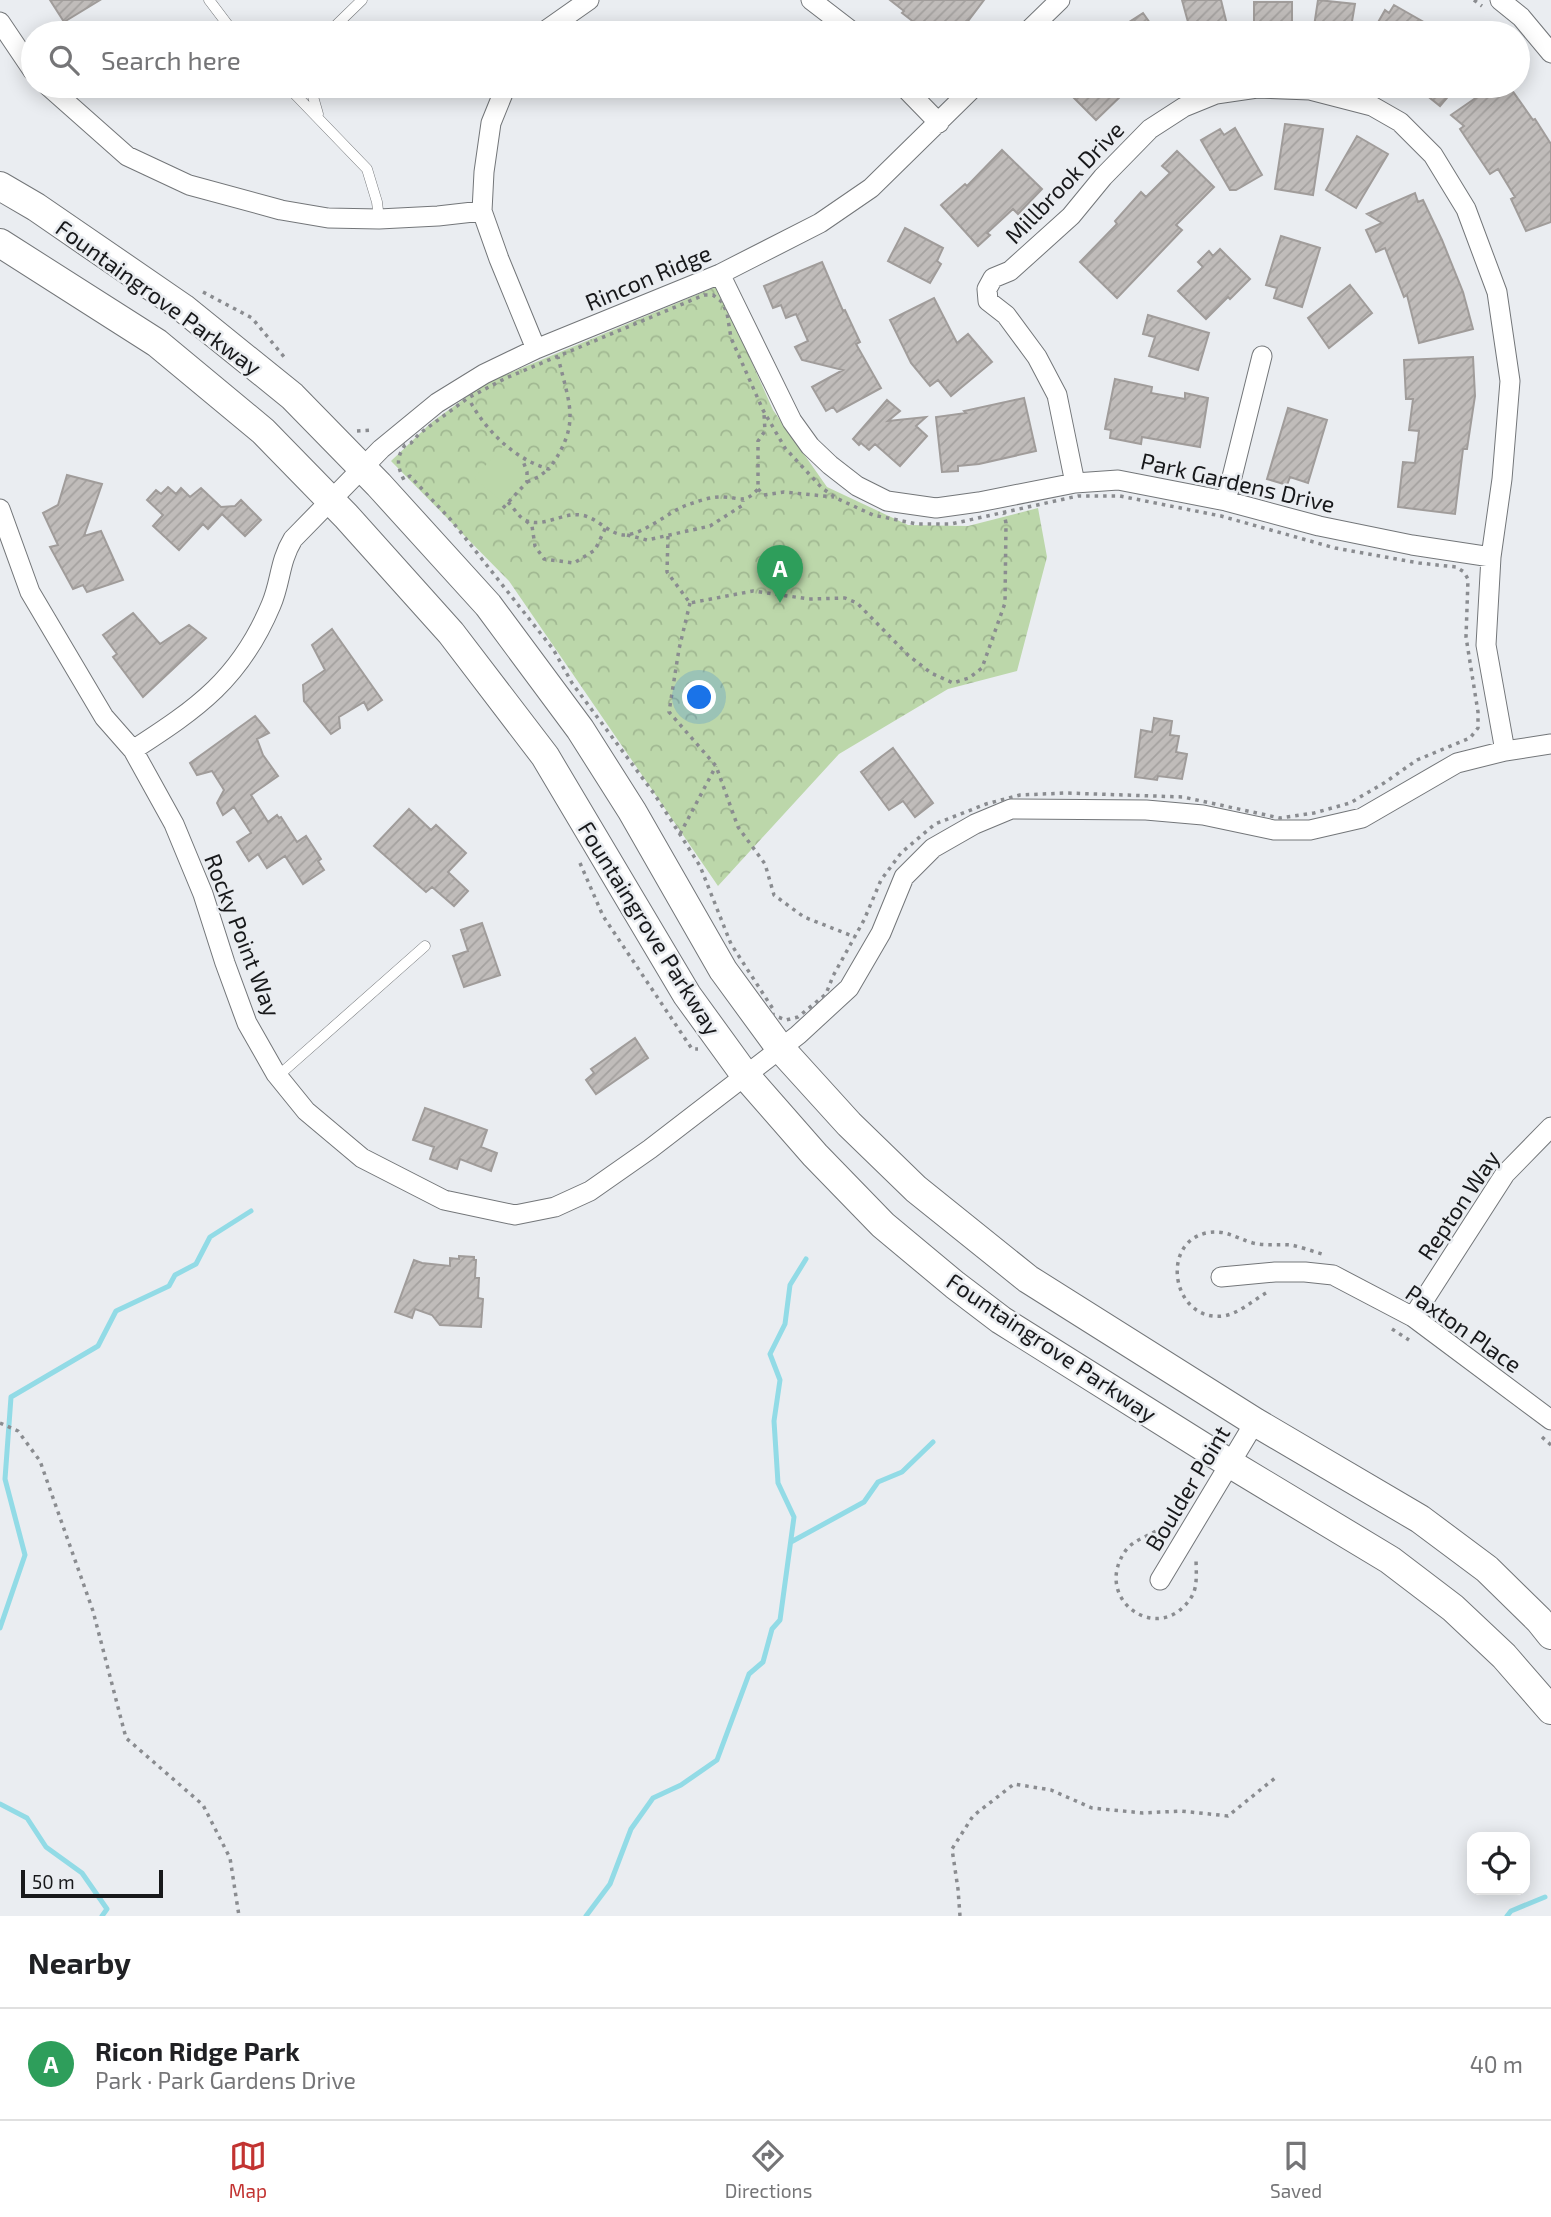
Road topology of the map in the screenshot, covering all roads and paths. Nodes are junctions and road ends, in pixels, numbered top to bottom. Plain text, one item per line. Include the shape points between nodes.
1 (209, 0) edge
2 (362, 0) edge
3 (589, 0) edge
4 (811, 0) edge
5 (1060, 0) edge
6 (1500, 0) edge
7 (225, 21) edge
8 (340, 21) edge
9 (559, 21) edge
10 (838, 21) edge
11 (1038, 21) edge
12 (1524, 21) edge
13 (0, 22) edge
14 (1530, 28) edge
15 (21, 53) edge
16 (1551, 53) edge
17 (62, 98) edge
18 (299, 98) edge
19 (313, 98) edge
20 (501, 98) edge
21 (915, 98) edge
22 (963, 98) edge
23 (1206, 98) edge
24 (1341, 98) edge
25 (319, 117) junction
26 (939, 123) junction
27 (0, 186) edge
28 (482, 211) junction
29 (379, 219) junction
30 (0, 243) edge
31 (720, 274) junction
32 (549, 349) junction
33 (1262, 356) dead end
34 (468, 398) junction
35 (379, 429) dead end
36 (355, 431) dead end
37 (522, 459) junction
38 (363, 468) junction
39 (549, 469) junction
40 (527, 482) junction
41 (1075, 483) junction
42 (758, 489) junction
43 (332, 500) junction
44 (744, 500) junction
45 (1226, 501) junction
46 (508, 502) junction
47 (1001, 506) junction
48 (503, 508) dead end
49 (0, 509) edge
50 (523, 519) junction
51 (606, 527) junction
52 (625, 535) junction
53 (668, 536) junction
54 (1491, 557) junction
55 (690, 603) junction
56 (1551, 744) edge
57 (133, 750) junction
58 (1505, 751) junction
59 (716, 766) junction
60 (680, 834) junction
61 (577, 857) dead end
62 (856, 937) junction
63 (425, 946) dead end
64 (780, 1048) junction
65 (703, 1057) dead end
66 (744, 1075) junction
67 (278, 1076) junction
68 (1551, 1127) edge
69 (1329, 1255) dead end
70 (1221, 1277) dead end
71 (1266, 1293) dead end
72 (1413, 1317) junction
73 (1389, 1327) dead end
74 (1419, 1346) dead end
75 (1255, 1422) junction
76 (0, 1423) edge
77 (1543, 1426) edge
78 (1551, 1445) edge
79 (1229, 1463) junction
80 (1160, 1580) dead end
81 (1551, 1635) edge
82 (1551, 1710) edge
83 (1275, 1778) dead end
84 (239, 1916) edge
85 (960, 1916) edge

1 - 7 lane
2 - 8 lane
3 - 9 street
4 - 10 street
5 - 11 street
6 - 12 street
13 - 15 street
14 - 16 street
17 - 29 street via 127,156 189,185 281,210 328,218
18 - 25 lane
19 - 25 lane
20 - 28 street via 491,123
21 - 26 street
22 - 26 street, Rincon Ridge
23 - 41 street, Millbrook Drive via 1150,129 1071,216 1010,271 993,278 986,289 988,301 1006,315 1037,357 1057,395
24 - 54 street, Millbrook Drive via 1372,106 1400,122 1433,155 1466,209 1497,292 1510,381
25 - 29 lane via 367,169
26 - 31 street, Rincon Ridge via 872,188 831,216
27 - 38 main road, Fountaingrove Parkway via 183,307 292,397
28 - 29 street
28 - 32 street via 499,259
30 - 43 main road, Fountaingrove Parkway via 157,342 263,431
31 - 32 street, Rincon Ridge
31 - 47 street, Park Gardens Drive via 792,421 830,466 887,501 936,508
32 - 34 path
32 - 38 street, Rincon Ridge via 484,374 437,403
32 - 39 path via 571,413 561,452
32 - 42 path via 697,297 718,298 763,410
33 - 45 street
34 - 37 path via 482,423
34 - 60 path via 405,444 397,468 404,480 410,476 451,520 553,649 572,683
35 - 36 path
37 - 39 path
37 - 40 path
38 - 43 street, Rincon Ridge
38 - 64 main road, Fountaingrove Parkway via 488,605 580,729 723,970
39 - 40 path
40 - 46 path
41 - 45 street, Park Gardens Drive via 1118,480
41 - 47 street, Park Gardens Drive
42 - 44 path
42 - 47 path via 764,495 784,492 836,498 873,515 917,524 951,524
43 - 57 street, Rincon Ridge via 307,522 283,555 272,603 244,656 215,692
43 - 66 main road, Fountaingrove Parkway via 451,633 545,755 687,995
44 - 52 path via 708,498
44 - 53 path via 710,526
45 - 54 street, Park Gardens Drive via 1319,526
46 - 48 path
46 - 50 path
47 - 55 path via 1006,523 1004,603 982,668 953,683 908,655 857,603 845,598 809,599 753,591
47 - 62 path via 1078,496 1120,496 1221,516 1335,548 1456,568 1468,579 1466,637 1478,728 1470,738 1417,760 1350,803 1314,813 1280,818 1183,797 1078,794 1020,795 986,804 935,824 901,853 881,880
49 - 57 street, Rocky Point Way via 30,592 104,717
50 - 51 path via 534,523 582,514
50 - 51 path via 532,526 535,546 544,559 574,563 595,550
51 - 52 path
52 - 53 path via 647,540
53 - 55 path via 667,572
54 - 58 street, Millbrook Drive via 1486,646
55 - 59 path via 669,712
56 - 58 street, Rocky Point Way
57 - 67 street, Rocky Point Way via 174,824 247,1023
58 - 64 street, Rocky Point Way via 1457,763 1362,818 1310,830 1274,830 1203,815 1146,810 1010,809 933,848 904,877 881,933 849,988
59 - 60 path
59 - 62 path via 738,827 765,864 774,895 804,916
60 - 62 path via 700,866 731,944 773,1015 786,1020 798,1017 826,994
61 - 65 path via 603,916 692,1049 698,1049
63 - 67 lane
64 - 66 street, Rocky Point Way
64 - 75 main road, Fountaingrove Parkway via 916,1189 1028,1279
66 - 67 street, Rocky Point Way via 590,1192 555,1207 514,1215 444,1200 362,1158 306,1111
66 - 79 main road, Fountaingrove Parkway via 883,1225 955,1285 1001,1320
68 - 72 street, Repton Way via 1505,1174
69 - 71 path via 1254,1243 1222,1231 1203,1234 1186,1245 1178,1260 1176,1278 1182,1295 1195,1309 1209,1315 1236,1312
70 - 72 street, Paxton Place via 1275,1272 1333,1275
72 - 77 street, Paxton Place
73 - 74 path
75 - 79 street, Boulder Point
75 - 81 main road, Fountaingrove Parkway via 1420,1519 1487,1569
76 - 84 path via 18,1431 40,1461 93,1611 126,1738 203,1805 230,1858
77 - 78 path
79 - 80 street, Boulder Point
79 - 82 main road, Fountaingrove Parkway via 1390,1560 1453,1608 1504,1656
83 - 85 path via 1228,1816 1092,1808 1051,1790 1014,1784 973,1816 952,1849

